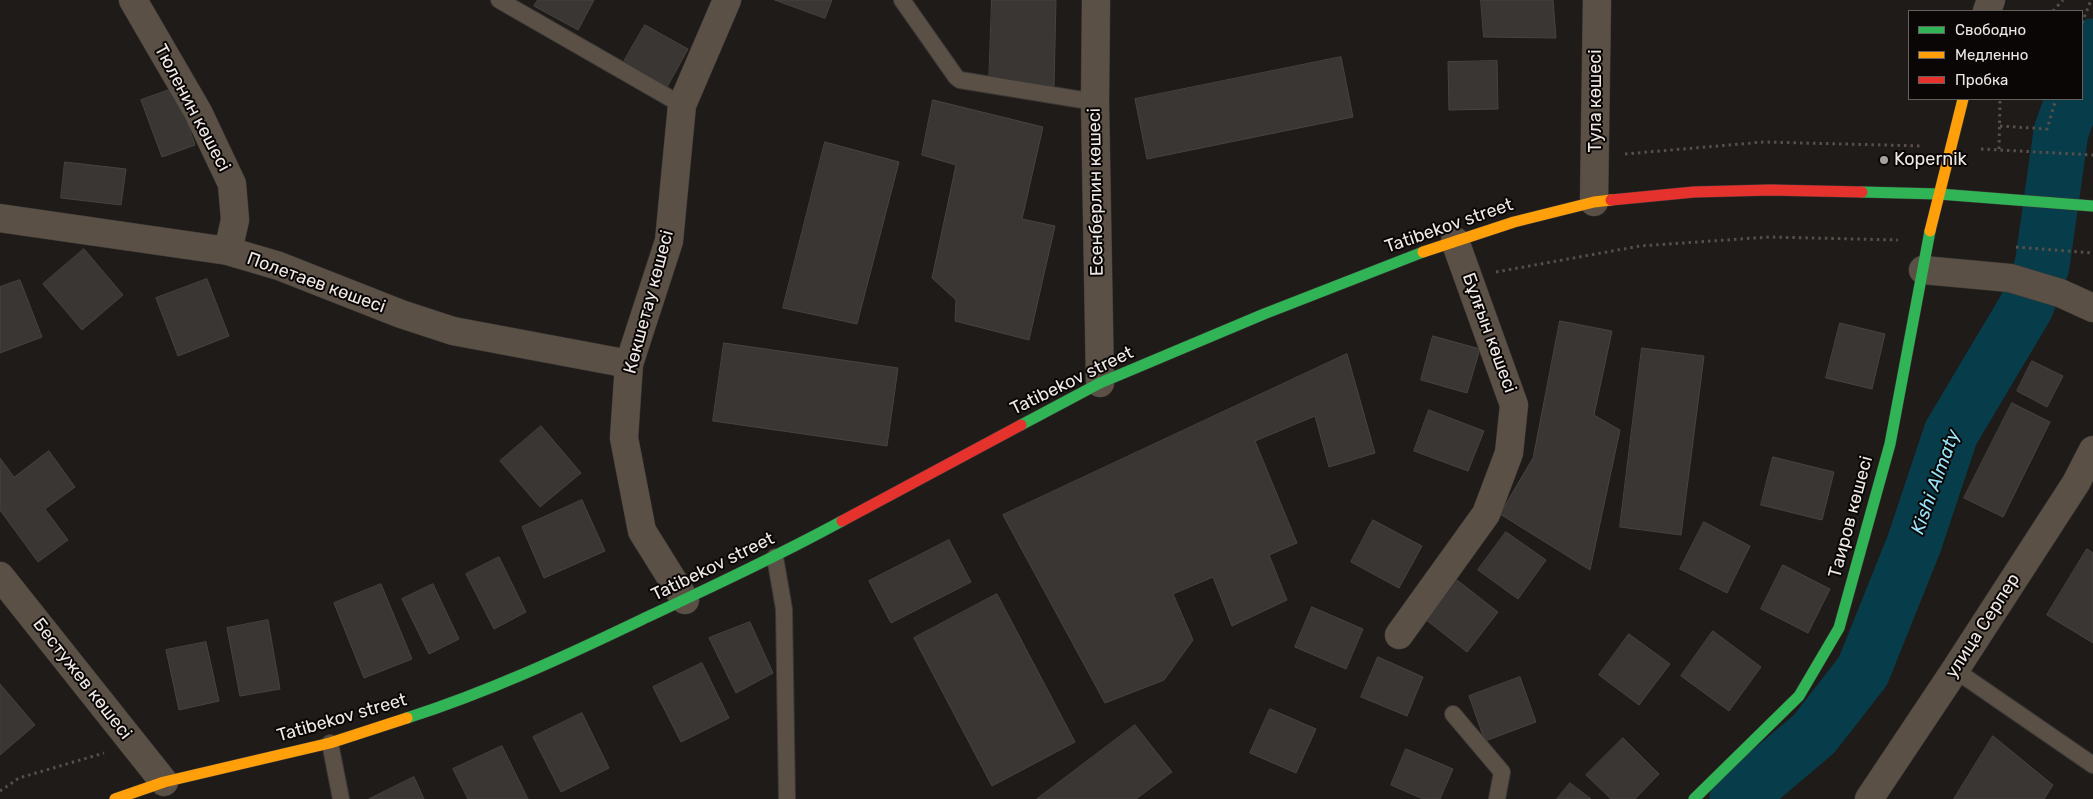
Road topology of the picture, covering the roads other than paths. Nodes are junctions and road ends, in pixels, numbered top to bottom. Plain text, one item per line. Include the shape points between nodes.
1 (133, 0) edge
2 (499, 0) edge
3 (727, 0) edge
4 (902, 0) edge
5 (1096, 0) edge
6 (1597, 0) edge
7 (1962, 100) edge
8 (1095, 102) junction
9 (682, 105) junction
10 (1939, 194) junction
11 (1594, 202) junction
12 (2093, 206) edge
13 (0, 218) edge
14 (1455, 240) junction
15 (228, 252) junction
16 (1923, 270) junction
17 (2093, 308) edge
18 (629, 364) junction
19 (1100, 383) junction
20 (2093, 450) edge
21 (775, 556) junction
22 (0, 576) edge
23 (685, 600) junction
24 (1399, 635) dead end
25 (1955, 670) junction
26 (1453, 714) dead end
27 (330, 743) junction
28 (2093, 765) edge
29 (164, 782) junction
30 (114, 799) edge
31 (340, 799) edge
32 (786, 799) edge
33 (1497, 799) edge
34 (1694, 799) edge
35 (1869, 799) edge

1 - 15 street, Тюленин көшесі via 198,112 232,184 235,220
2 - 9 lane
3 - 9 street, Көкшетау көшесі
4 - 8 lane via 960,80
5 - 8 street, Есенберлин көшесі
6 - 11 street, Тула көшесі
7 - 10 main road, Таиров көшесі
8 - 19 street, Есенберлин көшесі
9 - 18 street, Көкшетау көшесі via 669,241
10 - 11 main road, Tatibekov street via 1770,190 1694,192
10 - 12 main road, Tatibekov street
10 - 16 main road, Таиров көшесі
11 - 14 main road, Tatibekov street
13 - 15 street, Полетаев көшесі
14 - 19 main road, Tatibekov street via 1264,314
14 - 24 street, Бұлғын көшесі via 1514,405 1510,453 1486,514
15 - 18 street, Полетаев көшесі via 279,266 453,331
16 - 17 street via 2010,278
16 - 34 main road, Таиров көшесі via 1890,444 1839,628 1800,696
18 - 23 street, Көкшетау көшесі via 624,438 642,531
19 - 21 main road, Tatibekov street
20 - 25 street, улица Серпер via 2076,483
21 - 23 main road, Tatibekov street
21 - 32 lane via 784,609
22 - 29 street, Бестужев көшесі
23 - 27 main road, Tatibekov street via 553,662 457,702
25 - 28 lane
25 - 35 street, улица Серпер
26 - 33 lane via 1502,772
27 - 29 main road, Tatibekov street
27 - 31 lane
29 - 30 main road, Tatibekov street

